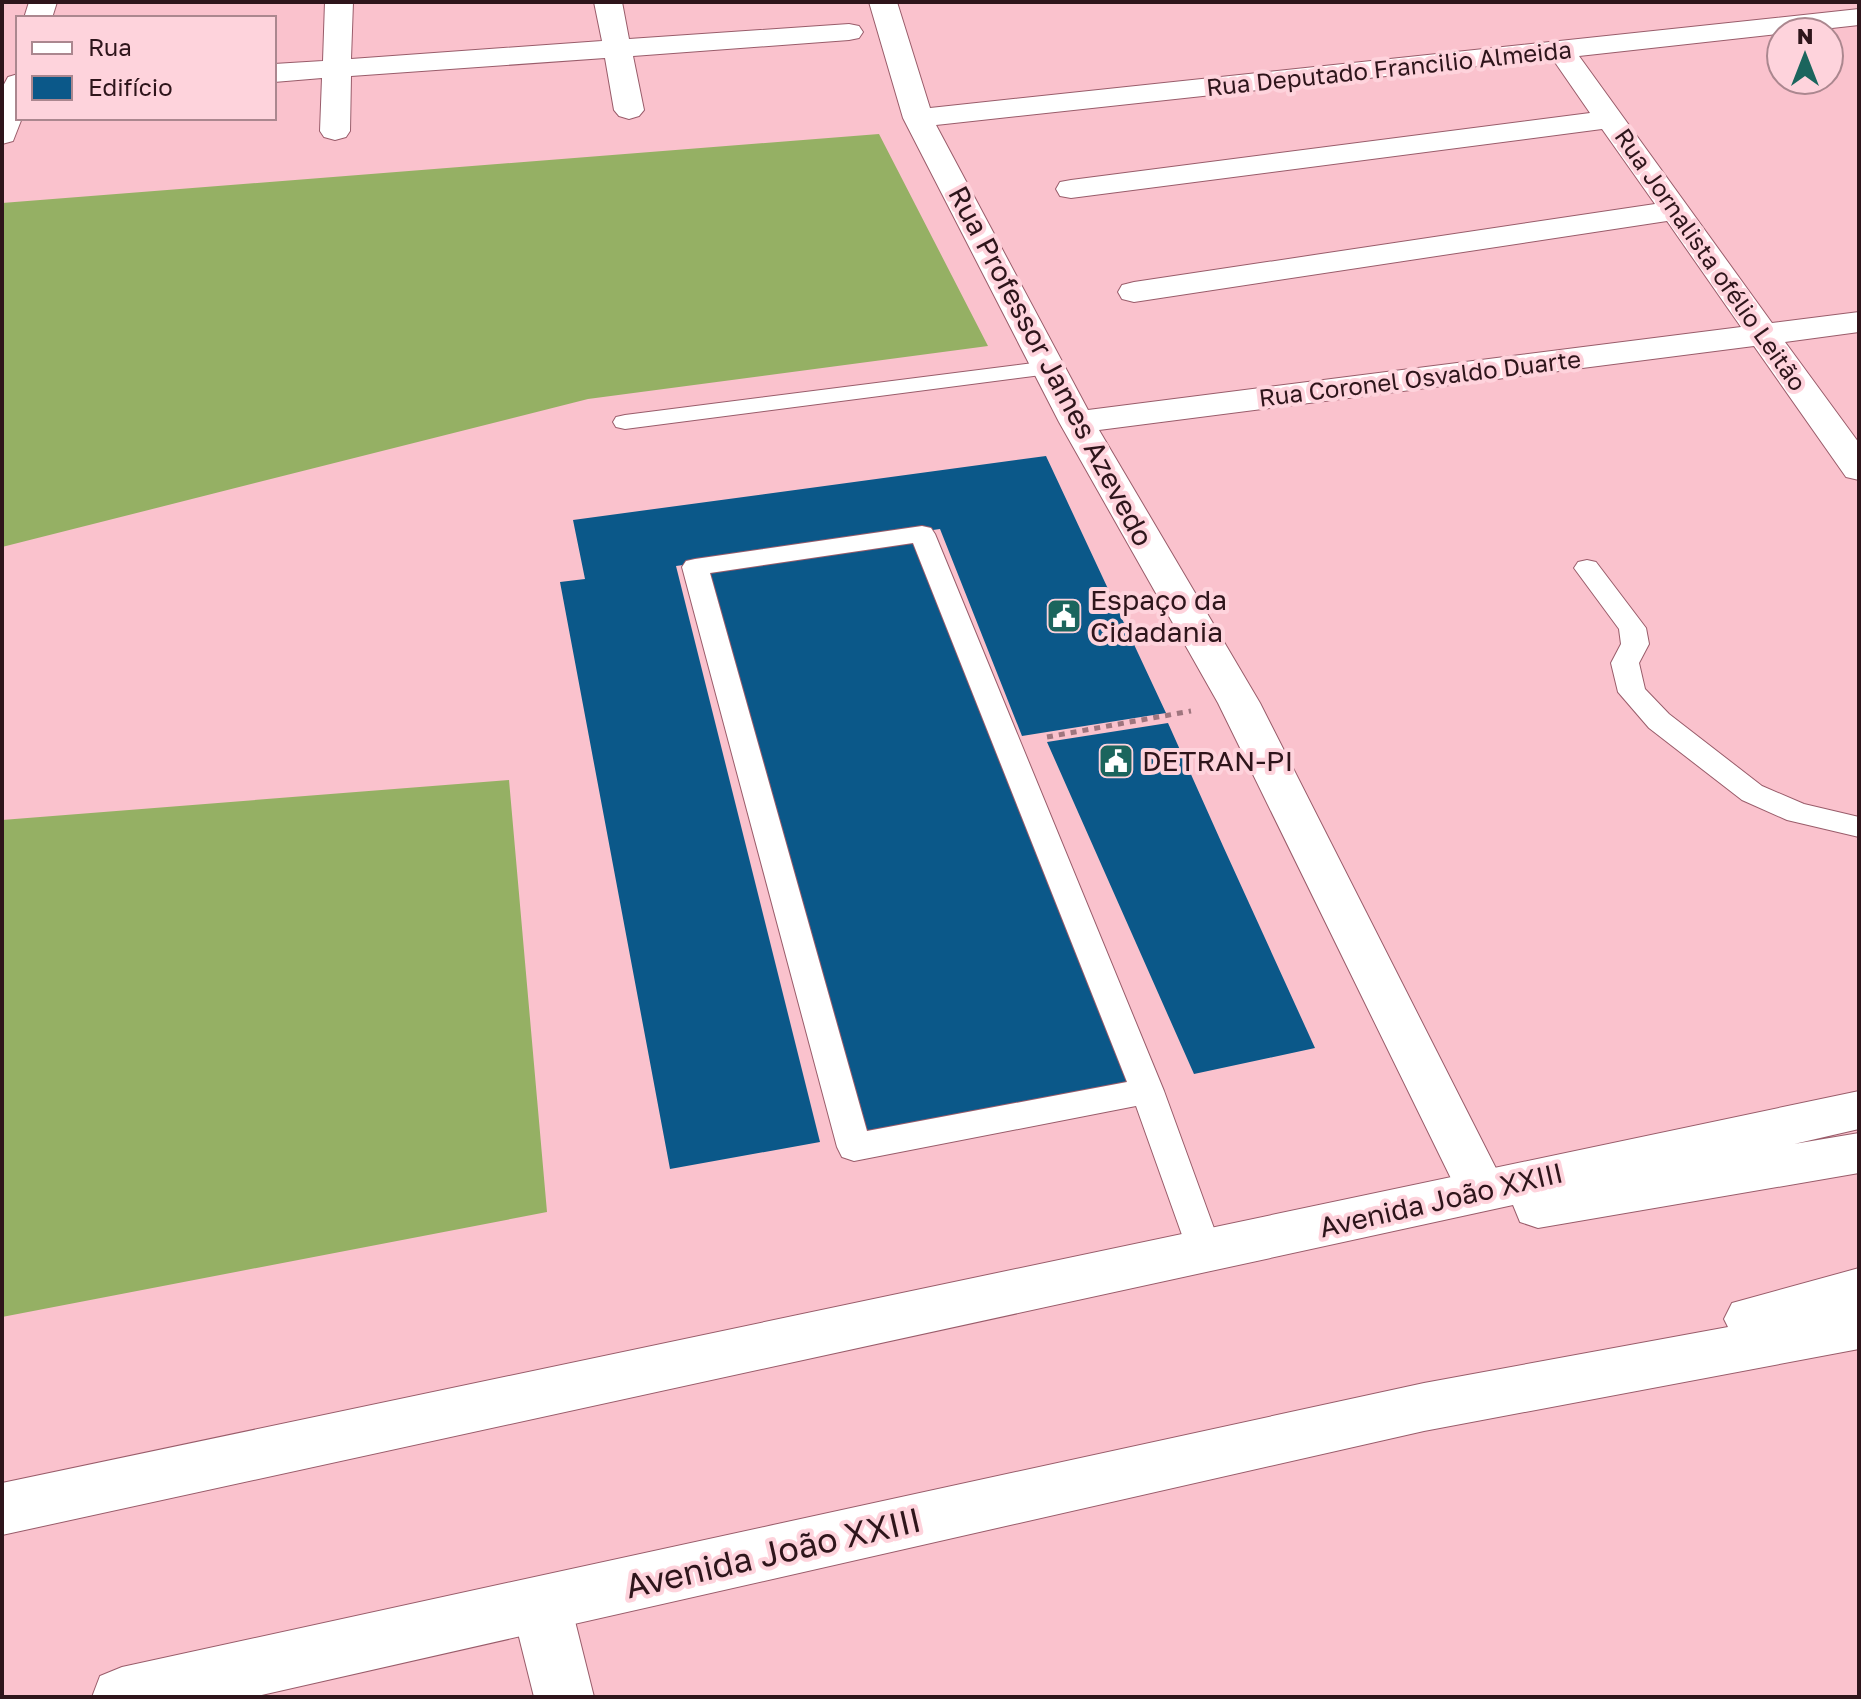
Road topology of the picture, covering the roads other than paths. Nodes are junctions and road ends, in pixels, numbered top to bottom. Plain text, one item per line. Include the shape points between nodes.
1 (339, 2) edge
2 (608, 2) edge
3 (883, 2) edge
4 (1859, 17) edge
5 (849, 32) dead end
6 (617, 48) junction
7 (1561, 51) junction
8 (336, 68) junction
9 (276, 73) edge
10 (16, 90) edge
11 (629, 110) dead end
12 (918, 118) junction
13 (1609, 119) junction
14 (335, 131) dead end
15 (2, 135) edge
16 (1071, 189) dead end
17 (1673, 211) junction
18 (1134, 292) dead end
19 (1859, 322) edge
20 (1763, 336) junction
21 (1049, 368) junction
22 (625, 422) dead end
23 (1077, 422) junction
24 (1859, 469) edge
25 (1587, 568) dead end
26 (1859, 827) edge
27 (1147, 1091) junction
28 (1859, 1110) edge
29 (1859, 1153) edge
30 (1482, 1190) junction
31 (1205, 1253) junction
32 (1859, 1290) edge
33 (1024, 1292) junction
34 (1859, 1326) edge
35 (1424, 1407) junction
36 (2, 1509) edge
37 (541, 1605) junction
38 (122, 1697) edge
39 (564, 1697) edge

1 - 8 street
2 - 6 street
3 - 12 street, Rua Professor James Azevedo
4 - 7 street, Rua Deputado Francilio Almeida
5 - 6 street
6 - 8 street
6 - 11 street
7 - 12 street, Rua Deputado Francilio Almeida
7 - 13 street, Rua Jornalista ofélio Leitão
8 - 9 street
8 - 14 street
10 - 15 street
12 - 21 street, Rua Professor James Azevedo
13 - 16 street
13 - 17 street, Rua Jornalista ofélio Leitão
17 - 18 street
17 - 20 street, Rua Jornalista ofélio Leitão
19 - 20 street, Rua Coronel Osvaldo Duarte
20 - 23 street, Rua Coronel Osvaldo Duarte
20 - 24 street, Rua Jornalista ofélio Leitão
21 - 22 lane
21 - 23 street, Rua Professor James Azevedo
23 - 30 street, Rua Professor James Azevedo via 1239,703
25 - 26 lane via 1632,628 1635,644 1625,663 1632,692 1659,721 1752,793 1797,813
27 - 27 lane via 922,534 695,567 854,1147
27 - 31 lane
28 - 30 street, Avenida João XXIII
29 - 33 street, Avenida João XXIII
30 - 31 street, Avenida João XXIII
31 - 33 street, Avenida João XXIII
32 - 35 street, Avenida João XXIII
33 - 36 street, Avenida João XXIII
34 - 35 street, Avenida João XXIII
35 - 37 street, Avenida João XXIII
37 - 38 street, Avenida João XXIII
37 - 39 street

